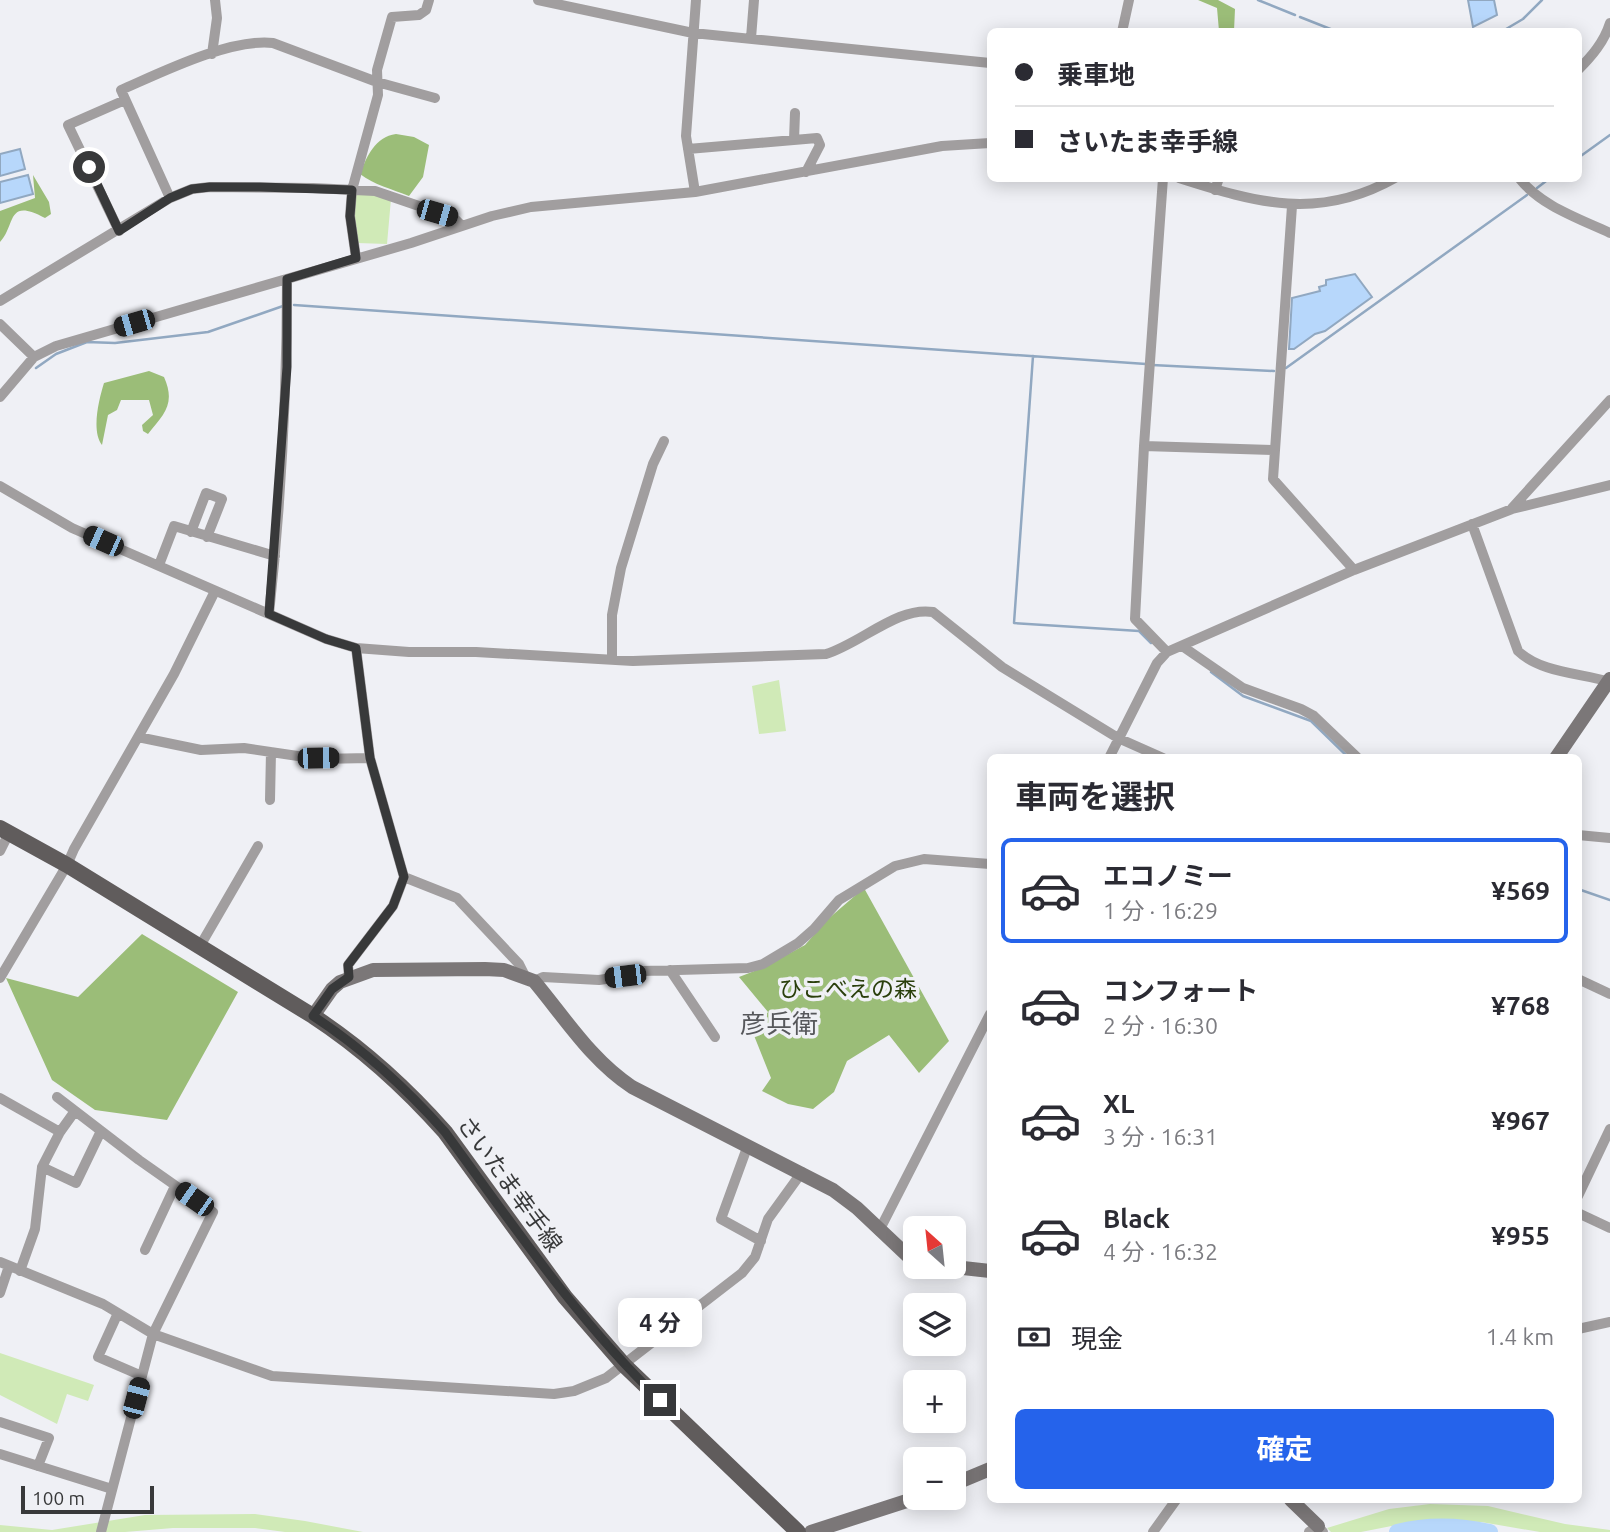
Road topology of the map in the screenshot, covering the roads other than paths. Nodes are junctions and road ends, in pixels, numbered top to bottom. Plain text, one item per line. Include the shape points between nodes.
1 (215, 0) edge
2 (429, 0) edge
3 (538, 0) edge
4 (696, 0) edge
5 (754, 0) edge
6 (1129, 0) edge
7 (571, 4) edge
8 (1610, 23) edge
9 (1123, 28) edge
10 (693, 33) junction
11 (751, 38) junction
12 (212, 54) junction
13 (987, 63) edge
14 (1582, 66) edge
15 (377, 82) junction
16 (435, 98) dead end
17 (125, 100) junction
18 (795, 113) dead end
19 (793, 140) junction
20 (987, 143) edge
21 (688, 149) junction
22 (806, 172) junction
23 (1163, 182) edge
24 (1191, 182) edge
25 (1218, 182) edge
26 (1386, 182) edge
27 (1522, 182) edge
28 (352, 190) junction
29 (1215, 190) junction
30 (695, 192) junction
31 (170, 198) junction
32 (1292, 206) junction
33 (462, 226) junction
34 (119, 231) junction
35 (1610, 233) edge
36 (356, 258) junction
37 (287, 279) junction
38 (0, 300) edge
39 (0, 324) edge
40 (34, 357) junction
41 (0, 397) edge
42 (1610, 400) edge
43 (664, 441) dead end
44 (1144, 446) junction
45 (1275, 450) junction
46 (1610, 485) edge
47 (0, 486) edge
48 (1512, 509) junction
49 (1472, 524) junction
50 (191, 532) junction
51 (207, 537) junction
52 (275, 556) junction
53 (159, 565) junction
54 (1354, 570) junction
55 (215, 591) junction
56 (269, 614) junction
57 (1182, 646) junction
58 (356, 648) junction
59 (1167, 652) junction
60 (612, 660) junction
61 (1609, 681) edge
62 (138, 737) junction
63 (1118, 738) junction
64 (271, 752) junction
65 (1111, 754) edge
66 (1154, 754) edge
67 (1354, 754) edge
68 (1559, 754) edge
69 (370, 758) junction
70 (270, 800) dead end
71 (5, 831) edge
72 (1582, 835) edge
73 (1610, 838) edge
74 (258, 846) dead end
75 (0, 851) edge
76 (987, 864) edge
77 (67, 865) junction
78 (404, 877) junction
79 (200, 946) junction
80 (670, 970) junction
81 (349, 977) junction
82 (0, 978) edge
83 (529, 978) junction
84 (1582, 981) edge
85 (1610, 994) edge
86 (313, 1016) junction
87 (987, 1020) edge
88 (715, 1037) dead end
89 (57, 1097) dead end
90 (0, 1098) edge
91 (75, 1111) junction
92 (1610, 1129) edge
93 (101, 1131) junction
94 (60, 1132) junction
95 (748, 1145) junction
96 (42, 1167) junction
97 (802, 1172) junction
98 (175, 1186) junction
99 (1582, 1188) edge
100 (1582, 1215) edge
101 (1610, 1228) edge
102 (879, 1231) junction
103 (761, 1241) junction
104 (145, 1250) dead end
105 (903, 1252) edge
106 (5, 1264) edge
107 (966, 1268) edge
108 (20, 1270) junction
109 (987, 1271) edge
110 (0, 1293) edge
111 (118, 1313) junction
112 (1610, 1322) edge
113 (1582, 1328) edge
114 (153, 1334) junction
115 (624, 1365) junction
116 (142, 1376) junction
117 (0, 1422) edge
118 (0, 1454) edge
119 (38, 1466) junction
120 (987, 1470) edge
121 (966, 1479) edge
122 (112, 1489) junction
123 (903, 1502) edge
124 (1174, 1503) edge
125 (1294, 1503) edge
126 (1317, 1530) edge
127 (101, 1532) edge
128 (798, 1532) edge
129 (811, 1532) edge
130 (1153, 1532) edge

1 - 12 street
2 - 15 street via 419,15 392,17
3 - 7 street
4 - 10 street
5 - 11 street
6 - 9 street
7 - 10 street
8 - 14 street
10 - 11 street
10 - 21 street
11 - 13 street
12 - 15 street via 273,43
12 - 17 street via 121,90
15 - 16 street
15 - 28 street via 378,95
17 - 31 street
17 - 34 street via 68,125
18 - 19 street
19 - 21 street
19 - 22 street via 817,138 820,145
20 - 22 street via 942,146
21 - 30 street
22 - 30 street
23 - 44 street
24 - 29 street
25 - 29 street
26 - 32 street via 1336,201
27 - 35 street via 1547,203
28 - 31 street via 210,187
28 - 33 street via 375,191 454,218
28 - 36 street via 350,216
29 - 32 street
30 - 33 street via 531,207
31 - 34 street
32 - 45 street
33 - 36 street
34 - 38 street
36 - 37 street
37 - 40 street via 56,346
37 - 52 street via 287,367
39 - 40 street
40 - 41 street
42 - 48 street
43 - 60 street via 621,568 612,615
44 - 45 street
44 - 59 street via 1135,619
45 - 54 street via 1273,479
46 - 48 street
47 - 53 street via 72,527
48 - 49 street
49 - 54 street
49 - 61 street via 1518,651 1542,665
50 - 51 street
50 - 51 street via 206,493 222,499
50 - 53 street via 174,526
51 - 52 street
52 - 56 street
53 - 55 street
54 - 57 street
55 - 56 street
55 - 62 street
56 - 58 street
57 - 59 street
57 - 67 street via 1243,688 1314,716
58 - 60 street
58 - 69 street
59 - 63 street
60 - 63 street via 826,653 904,615 933,612 1002,667
61 - 68 street
62 - 64 street via 201,750
62 - 77 street
63 - 65 street
63 - 66 street
64 - 69 street
64 - 70 street
69 - 78 street
71 - 75 street
71 - 77 main road, さいたま幸手線
72 - 73 street
74 - 79 street
76 - 80 street via 924,859 895,866 839,900 798,943 763,964 740,969
77 - 79 main road, さいたま幸手線
77 - 82 street
78 - 81 street via 393,906 348,965
78 - 83 street via 457,898
79 - 86 main road, さいたま幸手線
80 - 83 street via 598,980
80 - 88 street
81 - 83 street via 373,970 475,969 504,970
81 - 86 street via 332,989
83 - 95 street via 612,1074
84 - 85 street
86 - 115 main road, さいたま幸手線 via 355,1046 445,1132 565,1297
87 - 102 street
89 - 91 street
90 - 94 street
91 - 93 street
91 - 94 street
92 - 99 street
93 - 96 street via 76,1182
93 - 98 street
94 - 96 street
95 - 97 street
95 - 103 street via 721,1219
96 - 108 street via 36,1228
97 - 102 street via 849,1202
97 - 103 street via 768,1219
98 - 104 street
98 - 114 street via 213,1212
100 - 101 street
102 - 105 street
103 - 115 street via 742,1273
106 - 108 street
106 - 110 street
107 - 109 street
108 - 111 street
111 - 114 street
111 - 116 street via 98,1357
112 - 113 street
114 - 115 street via 272,1376 312,1380 554,1394 591,1385
114 - 116 street
115 - 128 main road, さいたま幸手線
116 - 122 street
117 - 119 street via 49,1438
118 - 119 street
119 - 122 street
120 - 121 street
122 - 127 street
123 - 129 street
124 - 130 street
125 - 126 street

